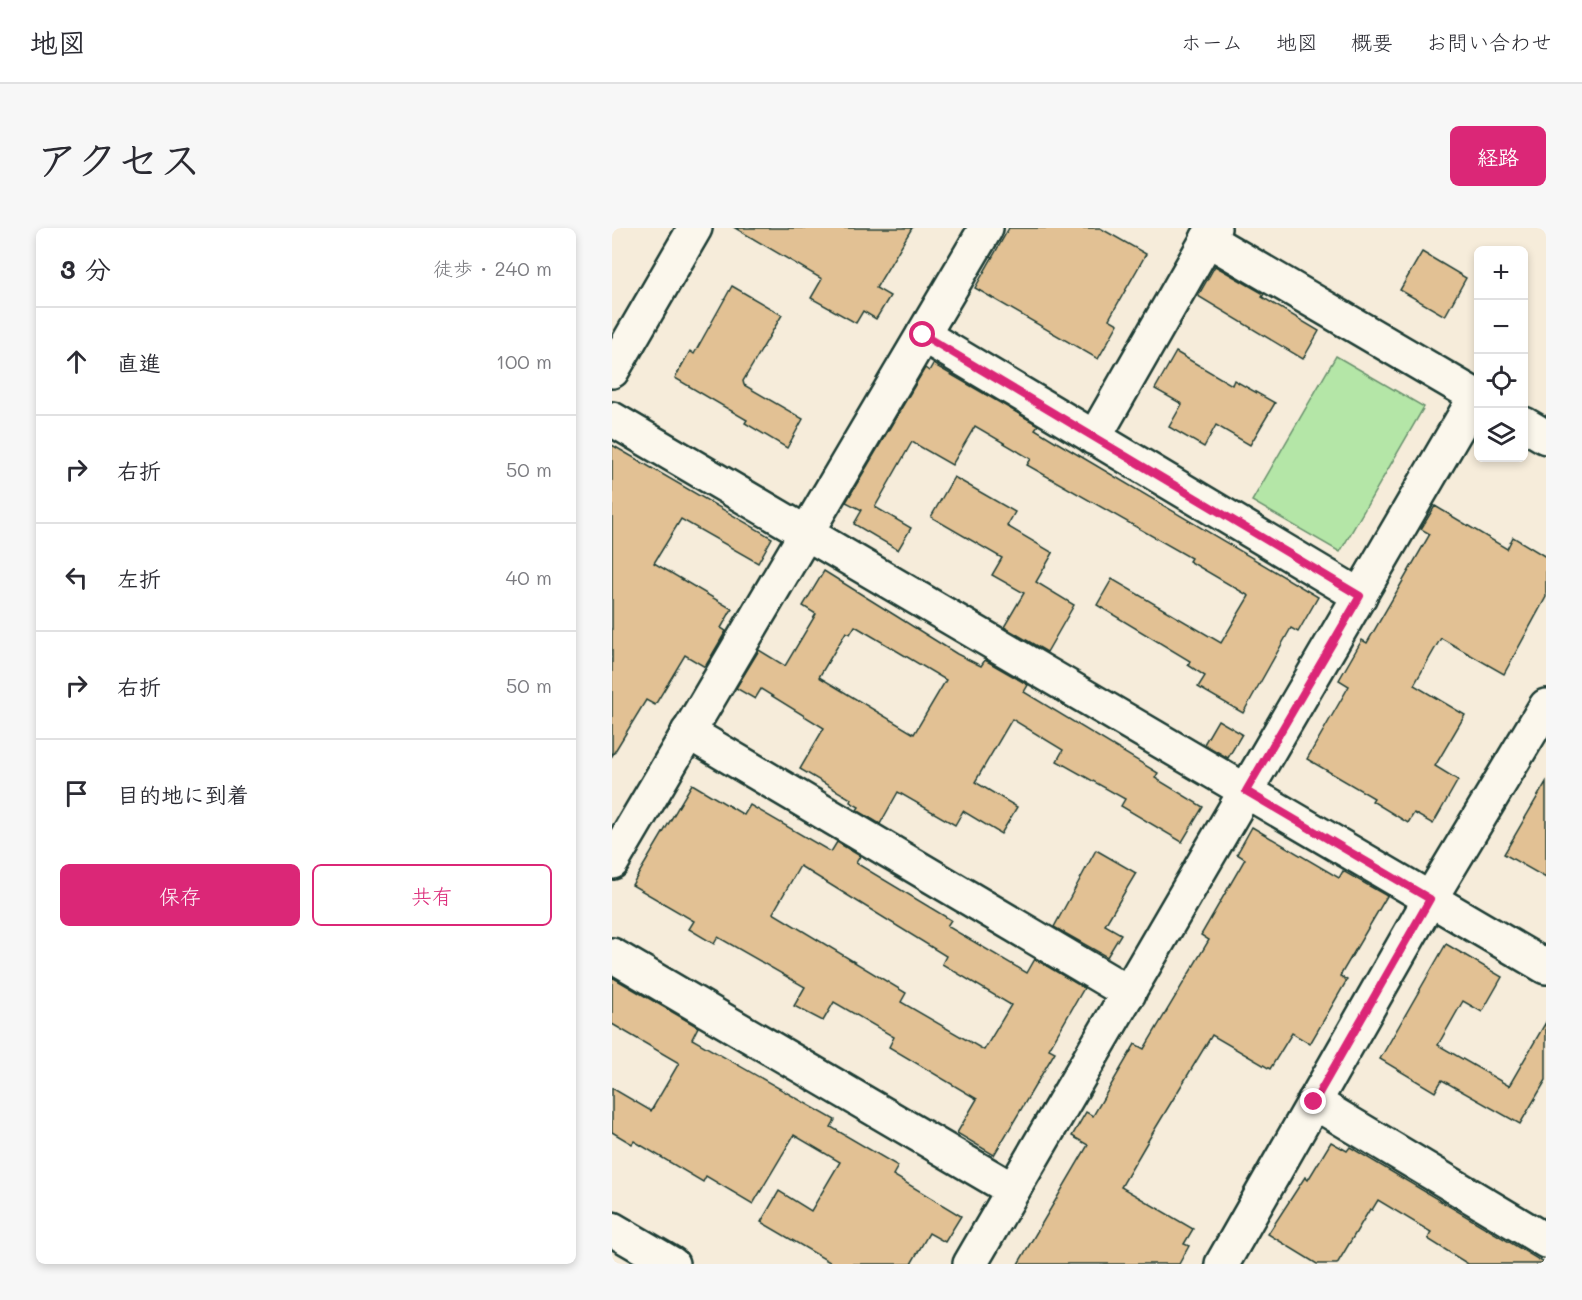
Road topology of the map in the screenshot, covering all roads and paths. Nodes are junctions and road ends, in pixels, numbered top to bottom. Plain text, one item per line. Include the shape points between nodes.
1 (695, 228) edge
2 (986, 228) edge
3 (1211, 233) edge
4 (621, 334) edge
5 (923, 335) junction
6 (612, 371) edge
7 (1474, 395) edge
8 (1474, 402) edge
9 (612, 419) edge
10 (1528, 427) edge
11 (1094, 438) junction
12 (1546, 438) edge
13 (806, 533) junction
14 (1360, 596) junction
15 (1546, 706) edge
16 (688, 732) junction
17 (1246, 791) junction
18 (612, 862) edge
19 (1430, 899) junction
20 (612, 955) edge
21 (1546, 967) edge
22 (1129, 993) junction
23 (1314, 1102) junction
24 (1013, 1191) junction
25 (612, 1229) edge
26 (1546, 1241) edge
27 (672, 1264) edge
28 (970, 1264) edge
29 (1222, 1264) edge

1 - 4 street
2 - 5 street
3 - 7 street
3 - 11 street
4 - 6 street
5 - 11 street
5 - 13 street
8 - 14 street
9 - 13 street
10 - 12 street
11 - 14 street
13 - 16 street
13 - 17 street
14 - 17 street
15 - 19 street
16 - 18 street
16 - 22 street
17 - 19 street
17 - 22 street
19 - 21 street
19 - 23 street
20 - 24 street
22 - 24 street
23 - 26 street
23 - 29 street
24 - 28 street
25 - 27 street

